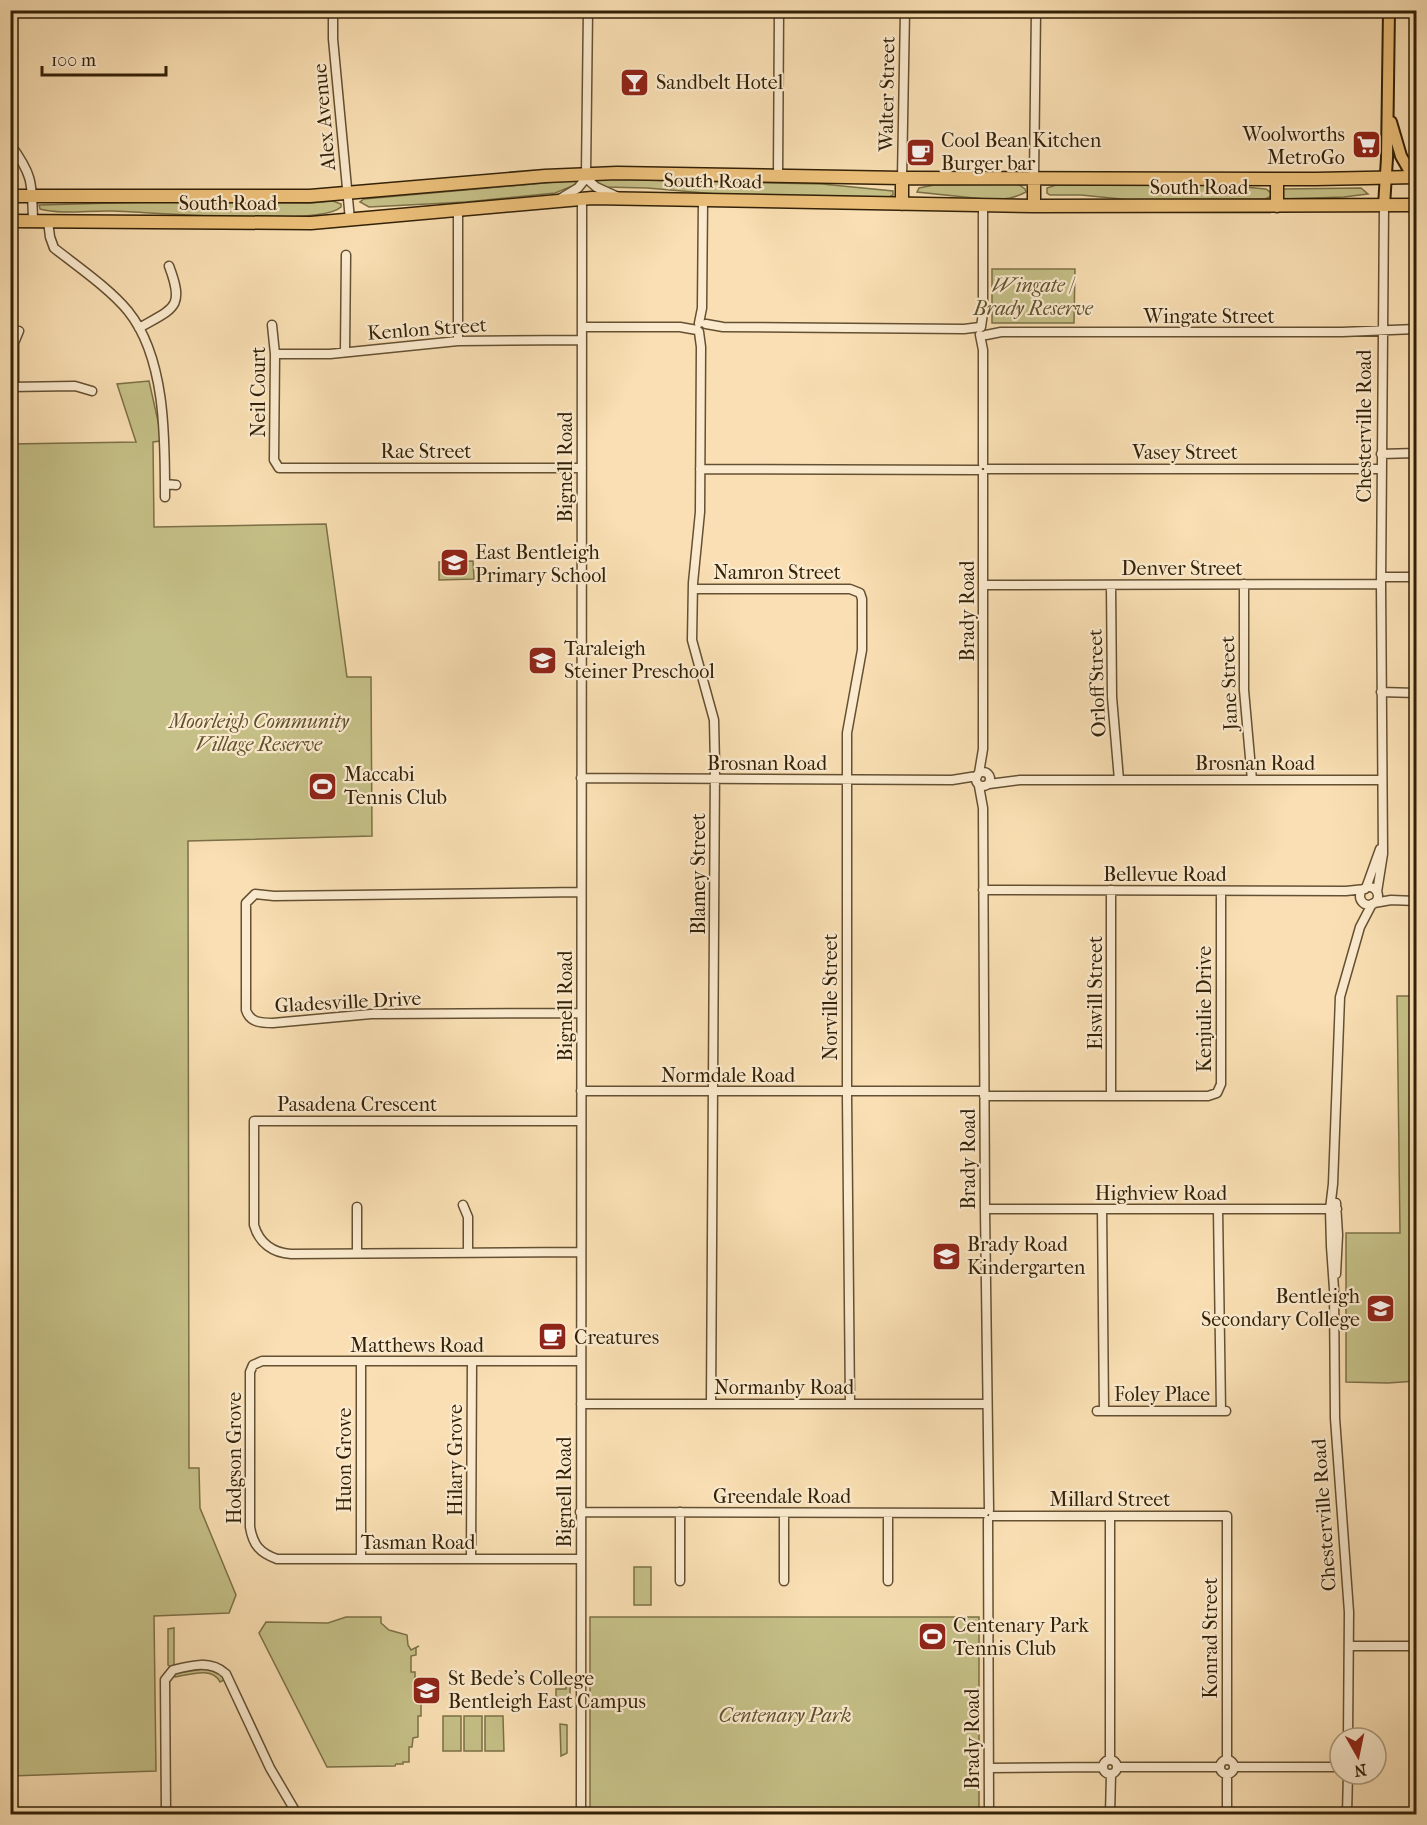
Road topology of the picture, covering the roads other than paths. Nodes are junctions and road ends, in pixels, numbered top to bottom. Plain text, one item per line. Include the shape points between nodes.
1 (333, 10) edge
2 (588, 10) edge
3 (779, 10) edge
4 (905, 10) edge
5 (1036, 10) edge
6 (1389, 10) edge
7 (1387, 110) junction
8 (10, 144) edge
9 (586, 176) junction
10 (778, 177) junction
11 (1415, 177) edge
12 (902, 178) junction
13 (1034, 178) junction
14 (1386, 178) junction
15 (1277, 179) junction
16 (347, 193) junction
17 (10, 196) edge
18 (32, 196) junction
19 (582, 198) junction
20 (621, 198) junction
21 (558, 200) junction
22 (703, 200) junction
23 (902, 204) junction
24 (983, 205) junction
25 (1416, 205) edge
26 (1034, 206) junction
27 (1277, 206) junction
28 (1384, 206) junction
29 (458, 210) junction
30 (350, 220) junction
31 (10, 221) edge
32 (33, 221) junction
33 (48, 221) junction
34 (346, 255) dead end
35 (169, 266) dead end
36 (272, 325) dead end
37 (582, 327) junction
38 (702, 327) junction
39 (139, 328) junction
40 (1416, 329) edge
41 (19, 331) dead end
42 (983, 331) junction
43 (1382, 331) junction
44 (458, 340) junction
45 (582, 340) junction
46 (345, 352) junction
47 (275, 354) junction
48 (12, 387) edge
49 (92, 391) dead end
50 (1416, 453) edge
51 (1381, 454) junction
52 (274, 460) joint
53 (582, 468) junction
54 (700, 469) junction
55 (983, 469) junction
56 (1381, 469) junction
57 (165, 484) junction
58 (176, 485) dead end
59 (165, 497) dead end
60 (1416, 577) edge
61 (1381, 581) junction
62 (1244, 584) junction
63 (984, 585) junction
64 (1112, 585) junction
65 (693, 589) junction
66 (860, 593) joint
67 (1381, 692) junction
68 (1416, 693) edge
69 (581, 778) junction
70 (715, 779) junction
71 (847, 780) junction
72 (983, 780) junction
73 (1119, 780) junction
74 (1251, 780) junction
75 (1382, 780) junction
76 (1382, 843) junction
77 (1365, 889) junction
78 (983, 890) junction
79 (1111, 890) junction
80 (1221, 891) junction
81 (1346, 891) junction
82 (581, 892) junction
83 (1377, 893) junction
84 (1362, 900) junction
85 (1391, 900) junction
86 (1416, 900) edge
87 (1373, 904) junction
88 (1360, 927) junction
89 (581, 1012) junction
90 (581, 1091) junction
91 (714, 1091) junction
92 (847, 1091) junction
93 (984, 1094) junction
94 (1112, 1095) junction
95 (581, 1121) junction
96 (464, 1205) dead end
97 (357, 1207) dead end
98 (985, 1209) junction
99 (1102, 1209) junction
100 (1218, 1209) junction
101 (1334, 1209) junction
102 (468, 1252) junction
103 (580, 1252) junction
104 (357, 1253) junction
105 (581, 1361) junction
106 (361, 1362) junction
107 (472, 1362) junction
108 (253, 1365) joint
109 (581, 1404) junction
110 (711, 1404) junction
111 (850, 1404) junction
112 (987, 1404) junction
113 (580, 1512) junction
114 (680, 1512) junction
115 (784, 1513) junction
116 (888, 1513) junction
117 (988, 1515) junction
118 (1110, 1516) junction
119 (1227, 1516) joint
120 (258, 1549) joint
121 (471, 1558) junction
122 (361, 1559) junction
123 (580, 1559) junction
124 (680, 1581) dead end
125 (784, 1581) dead end
126 (888, 1581) dead end
127 (1349, 1646) junction
128 (1416, 1646) edge
129 (1348, 1726) edge
130 (1110, 1760) junction
131 (1227, 1760) junction
132 (1103, 1767) junction
133 (1118, 1767) junction
134 (1220, 1767) junction
135 (1234, 1767) junction
136 (1328, 1767) edge
137 (989, 1768) junction
138 (1110, 1775) junction
139 (1227, 1775) junction
140 (1348, 1786) edge
141 (166, 1815) edge
142 (297, 1815) edge
143 (580, 1815) edge
144 (989, 1815) edge
145 (1110, 1815) edge
146 (1227, 1815) edge
147 (1347, 1815) edge

1 - 16 street, Alex Avenue
2 - 9 street
3 - 10 street
4 - 12 street, Walter Street
5 - 13 street
6 - 7 main road, Chesterville Road
7 - 11 main road via 1401,156
7 - 14 main road, Chesterville Road
8 - 18 street via 29,172
9 - 10 highway, South Road
9 - 16 highway, South Road
9 - 20 street via 596,187
9 - 21 street via 578,188
10 - 12 highway, South Road
11 - 14 highway, South Road
12 - 13 highway, South Road
12 - 23 highway
13 - 15 highway, South Road
13 - 26 highway
14 - 15 highway, South Road
14 - 28 main road, Chesterville Road
15 - 27 highway
16 - 18 highway, South Road
16 - 30 street, Alex Avenue
17 - 18 highway, South Road
18 - 32 street
19 - 20 highway, South Road
19 - 21 highway, South Road
19 - 37 street, Bignell Road
20 - 22 highway, South Road
21 - 29 highway, South Road
22 - 23 highway, South Road
22 - 38 street, Blamey Street
23 - 24 highway, South Road
24 - 26 highway, South Road
24 - 42 street, Brady Road
25 - 28 highway, South Road
26 - 27 highway, South Road
27 - 28 highway, South Road
28 - 43 street, Chesterville Road
29 - 30 highway, South Road
29 - 44 street
30 - 33 highway, South Road
31 - 32 highway, South Road
32 - 33 highway, South Road
33 - 39 street via 54,248 119,302
34 - 46 street
35 - 39 street via 177,286 177,300 169,311
36 - 47 street, Neil Court
37 - 38 street, Wingate Street
37 - 45 street, Bignell Road
38 - 42 street, Wingate Street
38 - 54 street, Blamey Street
39 - 57 street via 152,356 161,406
40 - 43 street, Wingate Street
41 - 48 street via 14,343
42 - 43 street, Wingate Street
42 - 55 street, Brady Road
43 - 51 street, Chesterville Road
44 - 45 street, Kenlon Street
44 - 46 street, Kenlon Street
45 - 53 street, Bignell Road
46 - 47 street, Kenlon Street
47 - 52 street, Neil Court
48 - 49 street via 75,386
50 - 51 street
51 - 56 street, Chesterville Road
52 - 53 street, Rae Street via 283,468
53 - 69 street, Bignell Road
54 - 55 street, Vasey Street
54 - 65 street, Blamey Street
55 - 56 street, Vasey Street
55 - 63 street, Brady Road
56 - 61 street, Chesterville Road
57 - 58 street
57 - 59 street
60 - 61 street, Denver Street
61 - 62 street, Denver Street
61 - 67 street, Chesterville Road
62 - 64 street, Denver Street
62 - 74 street, Jane Street via 1244,690
63 - 64 street, Denver Street
63 - 72 street, Brady Road
64 - 73 street, Orloff Street via 1112,687
65 - 66 street, Namron Street via 850,589
65 - 70 street, Blamey Street via 692,640 714,720
66 - 71 street, Norville Street via 862,650 847,723
67 - 68 street
67 - 75 street, Chesterville Road
69 - 70 street, Brosnan Road
69 - 82 street, Bignell Road
70 - 71 street, Brosnan Road
70 - 91 street, Blamey Street
71 - 72 street, Brosnan Road
71 - 92 street, Norville Street
72 - 73 street, Brosnan Road
72 - 78 street, Brady Road
73 - 74 street, Brosnan Road
74 - 75 street, Brosnan Road
75 - 76 street, Chesterville Road
76 - 77 street, Chesterville Road
76 - 83 street, Chesterville Road
77 - 81 street, Bellevue Road
77 - 83 street via 1373,888
77 - 84 street
78 - 79 street, Bellevue Road
78 - 93 street, Brady Road
79 - 80 street, Bellevue Road
79 - 94 street, Elswill Street
80 - 81 street, Bellevue Road
80 - 94 street, Kenjulie Drive via 1220,1089 1208,1096
81 - 84 street, Bellevue Road
82 - 89 street, Bignell Road
82 - 89 street, Gladesville Drive via 255,894 246,903 246,1010 256,1022 371,1014
83 - 85 street
83 - 87 street
84 - 87 street
84 - 88 street, Chesterville Road
85 - 86 street
85 - 87 street
87 - 88 street, Chesterville Road
88 - 101 street, Chesterville Road via 1340,997
89 - 90 street, Bignell Road
90 - 91 street, Normdale Road
90 - 95 street, Bignell Road
91 - 92 street, Normdale Road
91 - 110 street, Blamey Street
92 - 93 street, Normdale Road
92 - 111 street, Norville Street
93 - 94 street, Normdale Road
93 - 98 street, Brady Road
95 - 103 street, Bignell Road
95 - 104 street, Pasadena Crescent via 254,1121 254,1219 261,1239 273,1250 285,1253
96 - 102 street
97 - 104 street
98 - 99 street, Highview Road
98 - 112 street, Brady Road
99 - 100 street, Highview Road
99 - 100 street, Foley Place via 1101,1411 1223,1411
100 - 101 street, Highview Road
101 - 127 street, Chesterville Road via 1338,1249 1334,1289 1335,1418 1350,1612
102 - 103 street, Pasadena Crescent
102 - 104 street, Pasadena Crescent
103 - 105 street, Bignell Road
105 - 107 street, Matthews Road
105 - 109 street, Bignell Road
106 - 107 street, Matthews Road
106 - 108 street, Matthews Road via 262,1361
106 - 122 street, Huon Grove
107 - 121 street, Hilary Grove
108 - 120 street, Hodgson Grove via 250,1527
109 - 110 street, Normanby Road
109 - 113 street, Bignell Road
110 - 111 street, Normanby Road
111 - 112 street, Normanby Road
112 - 117 street, Brady Road
113 - 114 street, Greendale Road
113 - 123 street, Bignell Road
114 - 115 street, Greendale Road
114 - 124 street
115 - 116 street, Greendale Road
115 - 125 street
116 - 117 street, Greendale Road
116 - 126 street
117 - 118 street, Millard Street
117 - 137 street, Brady Road
118 - 119 street, Millard Street
118 - 130 street
119 - 131 street, Konrad Street
120 - 122 street, Tasman Road via 277,1559
121 - 122 street, Tasman Road
121 - 123 street, Tasman Road
123 - 143 street, Bignell Road
127 - 128 street
127 - 129 street, Chesterville Road
130 - 132 street
130 - 133 street
131 - 134 street
131 - 135 street
132 - 137 street
132 - 138 street
133 - 134 street
133 - 138 street
134 - 139 street
135 - 136 street
135 - 139 street
137 - 144 street, Brady Road
138 - 145 street
139 - 146 street
140 - 147 street
141 - 142 street via 165,1684 169,1674 176,1670 209,1664 226,1674

